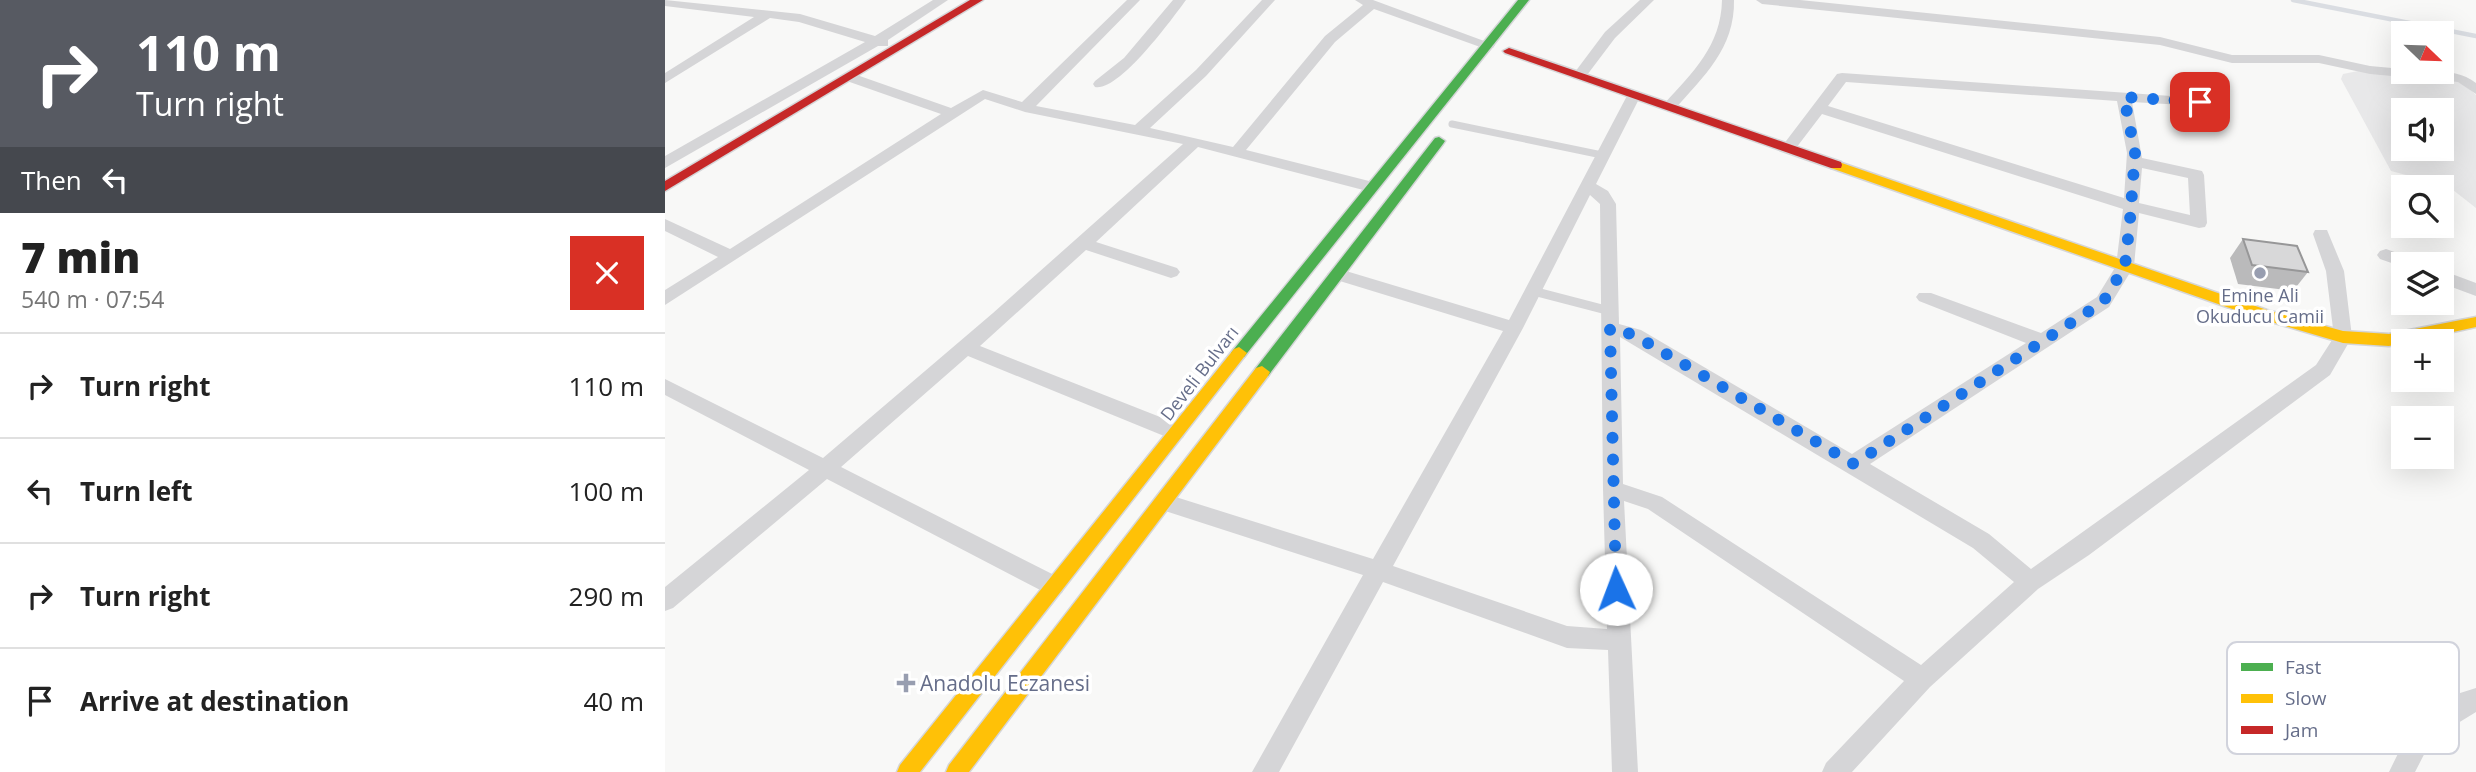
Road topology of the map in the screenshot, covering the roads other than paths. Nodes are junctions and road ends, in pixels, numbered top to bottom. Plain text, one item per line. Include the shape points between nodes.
1 (942, 0) edge
2 (978, 0) edge
3 (1134, 0) edge
4 (1180, 0) edge
5 (1269, 0) edge
6 (1523, 0) edge
7 (1648, 0) edge
8 (1728, 0) edge
9 (1762, 0) edge
10 (665, 2) edge
11 (1366, 2) edge
12 (1833, 4) edge
13 (769, 13) junction
14 (877, 41) junction
15 (1488, 45) junction
16 (899, 47) junction
17 (1509, 51) dead end
18 (2476, 71) edge
19 (2391, 72) edge
20 (1579, 76) junction
21 (2454, 76) edge
22 (849, 77) junction
23 (2454, 78) edge
24 (665, 79) edge
25 (1100, 84) dead end
26 (2476, 90) edge
27 (1634, 95) junction
28 (2124, 97) junction
29 (2200, 102) dead end
30 (1669, 107) junction
31 (1025, 108) junction
32 (1818, 108) junction
33 (952, 113) junction
34 (1456, 119) joint
35 (1138, 131) junction
36 (1195, 142) junction
37 (1788, 149) junction
38 (1236, 153) junction
39 (1602, 155) junction
40 (2134, 161) junction
41 (665, 163) edge
42 (1587, 186) junction
43 (665, 187) edge
44 (1371, 187) junction
45 (2131, 206) junction
46 (665, 224) edge
47 (2321, 234) dead end
48 (1084, 244) junction
49 (2386, 255) dead end
50 (731, 256) junction
51 (2391, 257) edge
52 (2125, 266) junction
53 (1171, 272) dead end
54 (1336, 274) junction
55 (2454, 281) edge
56 (2476, 290) edge
57 (1533, 291) junction
58 (1925, 297) dead end
59 (665, 299) edge
60 (1610, 319) junction
61 (2476, 322) edge
62 (1514, 328) junction
63 (2343, 337) junction
64 (2044, 342) junction
65 (967, 348) junction
66 (665, 386) edge
67 (1176, 432) junction
68 (1854, 464) junction
69 (827, 469) junction
70 (1613, 489) junction
71 (1163, 502) junction
72 (1377, 570) junction
73 (2030, 582) junction
74 (1054, 586) junction
75 (665, 601) edge
76 (1618, 640) junction
77 (1922, 679) junction
78 (2476, 700) edge
79 (2459, 707) edge
80 (2411, 754) edge
81 (907, 772) edge
82 (956, 772) edge
83 (1265, 772) edge
84 (1625, 772) edge
85 (1835, 772) edge
86 (2402, 772) edge

1 - 14 street
2 - 16 main road
3 - 31 street
4 - 25 street via 1129,61
5 - 35 street via 1201,73
6 - 15 main road, Develi Bulvarı
7 - 20 street via 1590,57
8 - 30 street via 1730,20 1721,45
9 - 12 street
10 - 13 street
11 - 15 street
11 - 38 street
12 - 19 street via 2159,41 2232,59 2319,58
13 - 14 street
13 - 24 street
14 - 16 street
14 - 41 street
15 - 44 main road, Develi Bulvarı
16 - 22 main road
17 - 20 main road
18 - 21 street
20 - 27 main road
22 - 33 street
22 - 43 main road
23 - 26 street
27 - 30 main road
27 - 39 street
28 - 29 street
28 - 32 street via 1842,77
28 - 40 street
30 - 37 main road
31 - 33 street via 983,94
31 - 35 street
32 - 37 street
32 - 45 street
33 - 50 street
34 - 39 lane
34 - 54 main road
35 - 36 street
36 - 38 street
36 - 48 street
37 - 52 main road
38 - 44 street
39 - 42 street
40 - 45 street
40 - 45 street via 2196,175 2199,223
42 - 57 street
42 - 60 street via 1608,204
44 - 67 main road, Develi Bulvarı
45 - 52 street
46 - 50 street
47 - 63 street via 2335,271
48 - 53 street
48 - 65 street
49 - 51 street
50 - 59 street
52 - 63 main road
52 - 64 street via 2103,302
54 - 62 street
54 - 71 main road
55 - 56 street
57 - 60 lane
57 - 62 street
58 - 64 street
60 - 68 street
60 - 70 street
61 - 63 main road via 2389,340
62 - 72 street
63 - 73 street via 2323,370
64 - 68 street
65 - 67 street
65 - 69 street
66 - 69 street
67 - 74 main road, Develi Bulvarı
68 - 73 street via 1981,541
69 - 74 street
69 - 75 street
70 - 76 street
70 - 77 street via 1655,503
71 - 72 street
71 - 82 main road
72 - 76 street via 1567,637
72 - 83 street
73 - 77 street
74 - 81 main road, Develi Bulvarı
76 - 84 street
77 - 85 street
78 - 79 street
80 - 86 street

